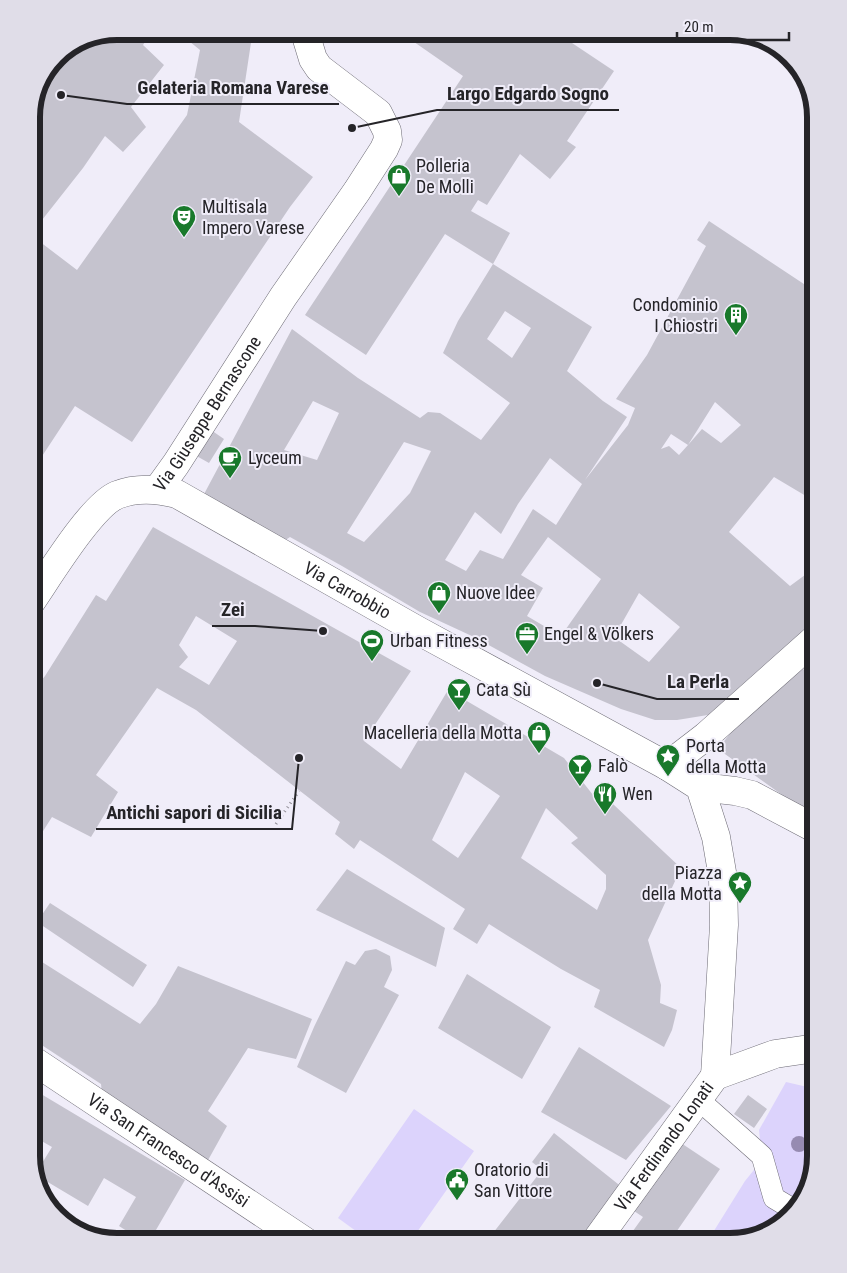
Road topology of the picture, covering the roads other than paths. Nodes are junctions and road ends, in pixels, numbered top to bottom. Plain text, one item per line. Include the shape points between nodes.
1 (307, 40) edge
2 (158, 489) junction
3 (40, 589) edge
4 (807, 646) edge
5 (667, 766) junction
6 (700, 788) junction
7 (807, 824) edge
8 (807, 1049) edge
9 (40, 1064) edge
10 (715, 1076) junction
11 (699, 1100) junction
12 (788, 1207) edge
13 (293, 1233) edge
14 (601, 1233) edge

1 - 2 street, Via Giuseppe Bernascone via 319,68 378,113 388,140
2 - 3 street, Via Giuseppe Bernascone via 127,492 105,502
2 - 5 street, Via Carrobbio via 177,494
4 - 5 street via 706,736
5 - 6 street
6 - 7 street via 752,795
6 - 10 street via 716,837 723,878 724,925
8 - 10 street via 775,1054
9 - 13 street, Via San Francesco d'Assisi
10 - 11 street, Via Ferdinando Lonati
11 - 12 lane via 762,1156 774,1198
11 - 14 street, Via Ferdinando Lonati

